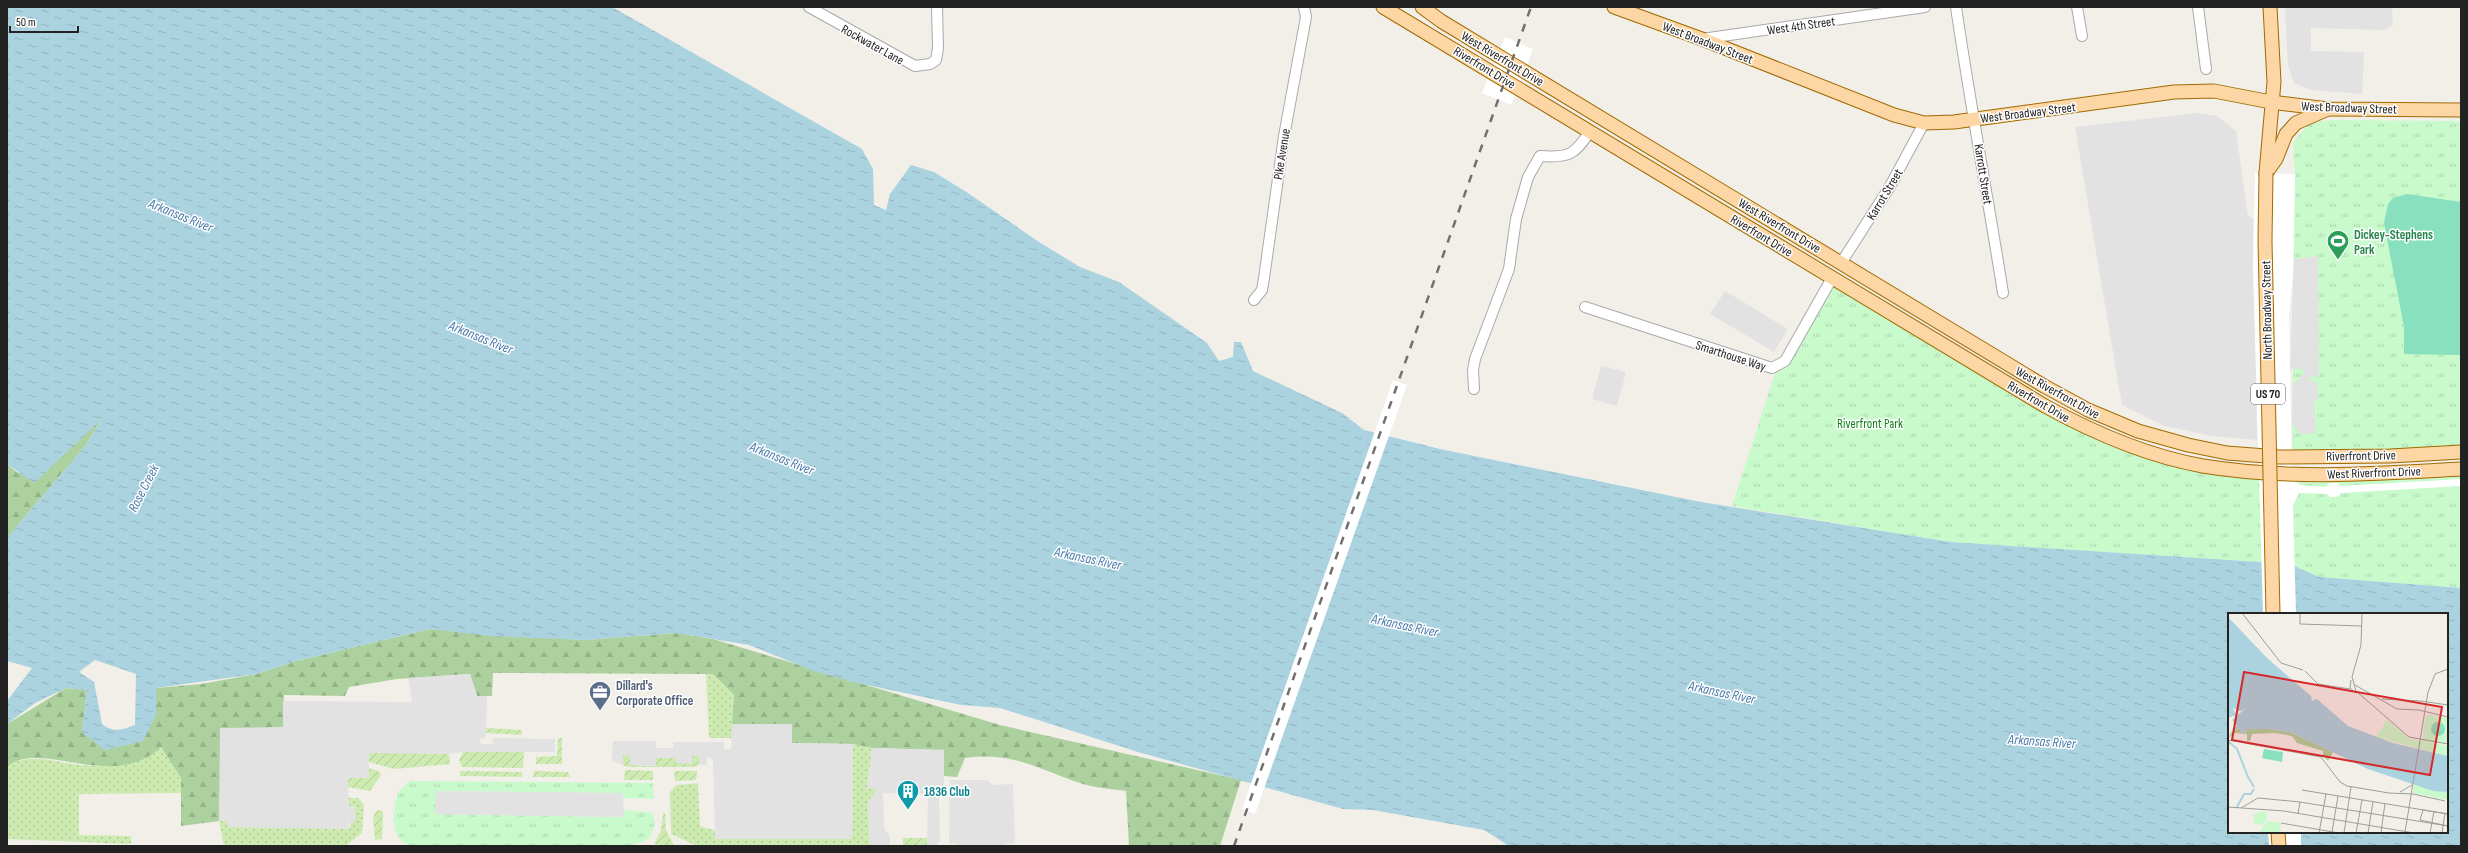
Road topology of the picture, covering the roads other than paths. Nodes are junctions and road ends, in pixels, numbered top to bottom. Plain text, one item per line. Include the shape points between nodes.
1 (809, 7) edge
2 (937, 7) edge
3 (1304, 7) edge
4 (1383, 7) edge
5 (1422, 7) edge
6 (1614, 7) edge
7 (1925, 7) edge
8 (1956, 7) edge
9 (2077, 7) edge
10 (2198, 7) edge
11 (2270, 7) edge
12 (1897, 9) edge
13 (2082, 36) dead end
14 (1702, 39) junction
15 (2206, 70) dead end
16 (2271, 102) junction
17 (2328, 109) junction
18 (2461, 110) edge
19 (1974, 119) junction
20 (1924, 124) junction
21 (1590, 131) junction
22 (2266, 174) junction
23 (1841, 263) junction
24 (1832, 278) junction
25 (2003, 293) dead end
26 (1254, 300) dead end
27 (1585, 307) dead end
28 (1474, 389) dead end
29 (2144, 433) joint
30 (2146, 451) joint
31 (2461, 452) edge
32 (2461, 469) edge
33 (2273, 613) edge
34 (2278, 833) edge
35 (2279, 846) edge

1 - 2 street, Rockwater Lane via 915,66 930,64 936,60
3 - 26 street, Pike Avenue via 1306,17 1284,136 1262,290
4 - 21 main road, Riverfront Drive
5 - 23 main road, West Riverfront Drive via 1441,21
6 - 14 main road, West Broadway Street
7 - 12 street, West 4th Street
8 - 19 street, Karrott Street
9 - 13 street
10 - 15 street
11 - 16 main road, North Broadway Street via 2274,82
12 - 14 street, West 4th Street
14 - 20 main road, West Broadway Street via 1894,116
16 - 17 main road, West Broadway Street
16 - 19 main road, West Broadway Street via 2214,91 2181,91
16 - 22 main road, North Broadway Street / US 70
17 - 18 main road, West Broadway Street
17 - 22 main road via 2296,124 2286,134 2276,159
19 - 20 main road, West Broadway Street
19 - 25 street, Karrott Street
20 - 23 street, Karrot Street via 1889,188
21 - 24 main road, Riverfront Drive
21 - 28 street via 1580,147 1568,155 1540,156 1528,177 1516,219 1509,269 1475,359
22 - 33 main road, North Broadway Street / US 70, bridge via 2265,241
23 - 24 main road
23 - 29 main road, West Riverfront Drive via 2066,398 2114,422
24 - 27 street, Smarthouse Way via 1785,361 1772,368
24 - 30 main road, Riverfront Drive via 2062,415 2112,440
29 - 31 main road, Riverfront Drive via 2188,445 2252,455 2390,456
30 - 32 main road, West Riverfront Drive via 2202,466 2280,474
34 - 35 main road

